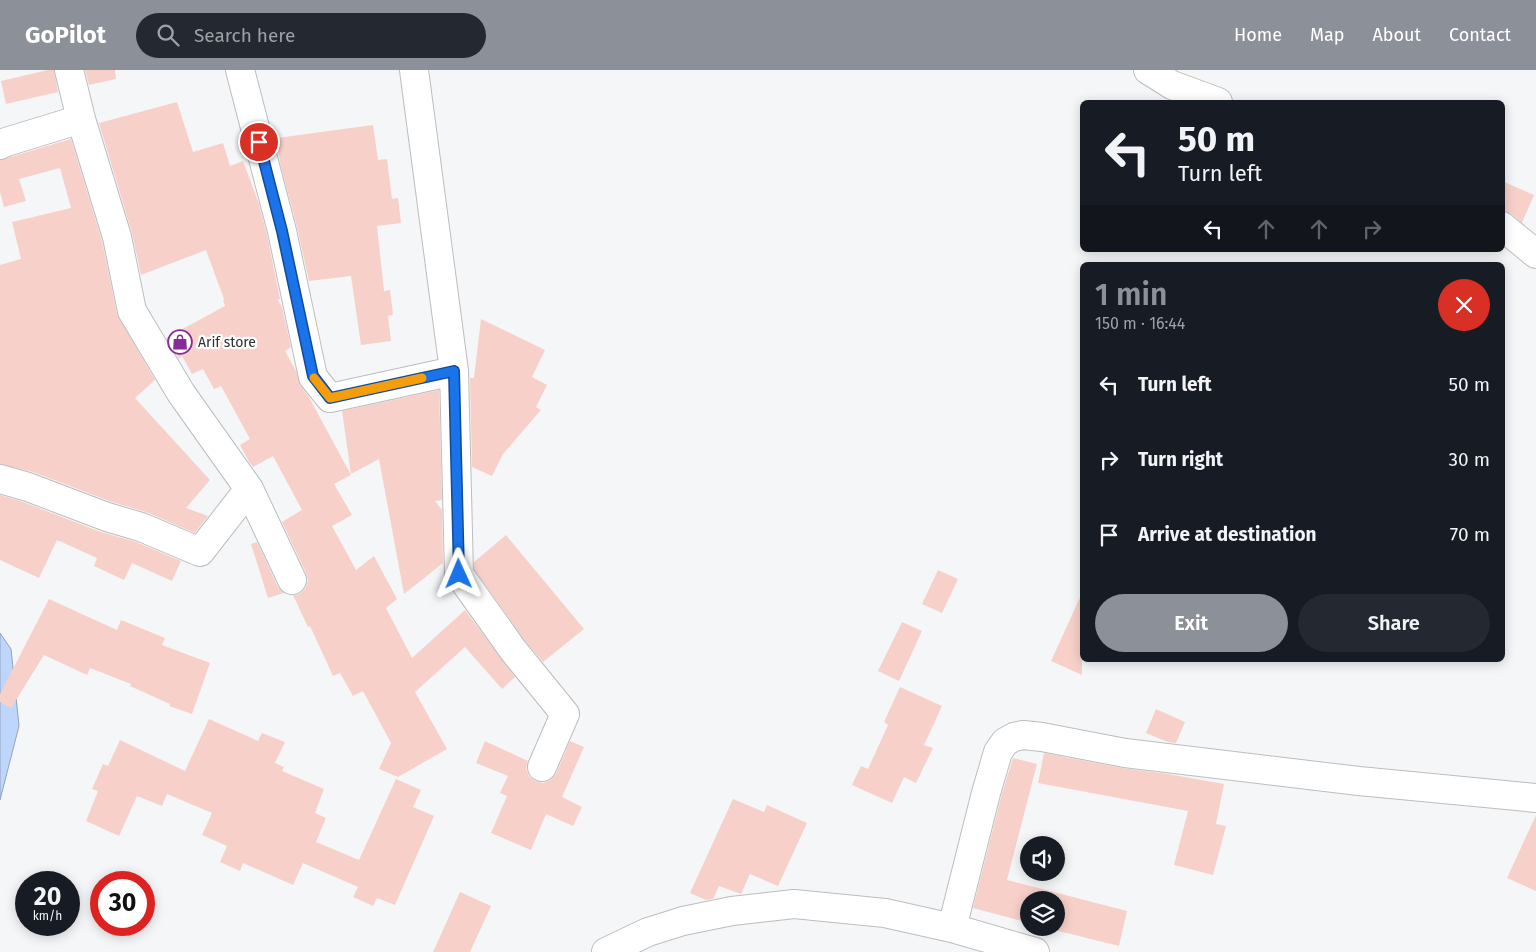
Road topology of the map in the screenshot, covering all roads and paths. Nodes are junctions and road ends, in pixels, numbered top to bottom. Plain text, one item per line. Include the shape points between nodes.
1 (69, 70) edge
2 (240, 70) edge
3 (414, 70) edge
4 (1148, 70) edge
5 (1213, 100) edge
6 (81, 119) junction
7 (0, 145) edge
8 (1505, 228) edge
9 (1536, 254) edge
10 (454, 371) junction
11 (0, 479) edge
12 (249, 489) junction
13 (292, 580) dead end
14 (542, 767) dead end
15 (1536, 798) edge
16 (952, 928) junction
17 (606, 952) edge
18 (1035, 952) edge

1 - 6 street
2 - 10 street via 282,231 313,376 330,398
3 - 10 street
4 - 5 street via 1172,84
6 - 7 street
6 - 12 street via 117,237 132,311 181,392
8 - 9 street
10 - 14 street via 459,574 513,650 565,714
11 - 12 street via 141,527 200,552
12 - 13 street
15 - 16 street via 1359,781 1135,754 1042,738 1014,737 1005,742 998,752
16 - 17 street via 885,914 794,904 683,921 648,932
16 - 18 street

